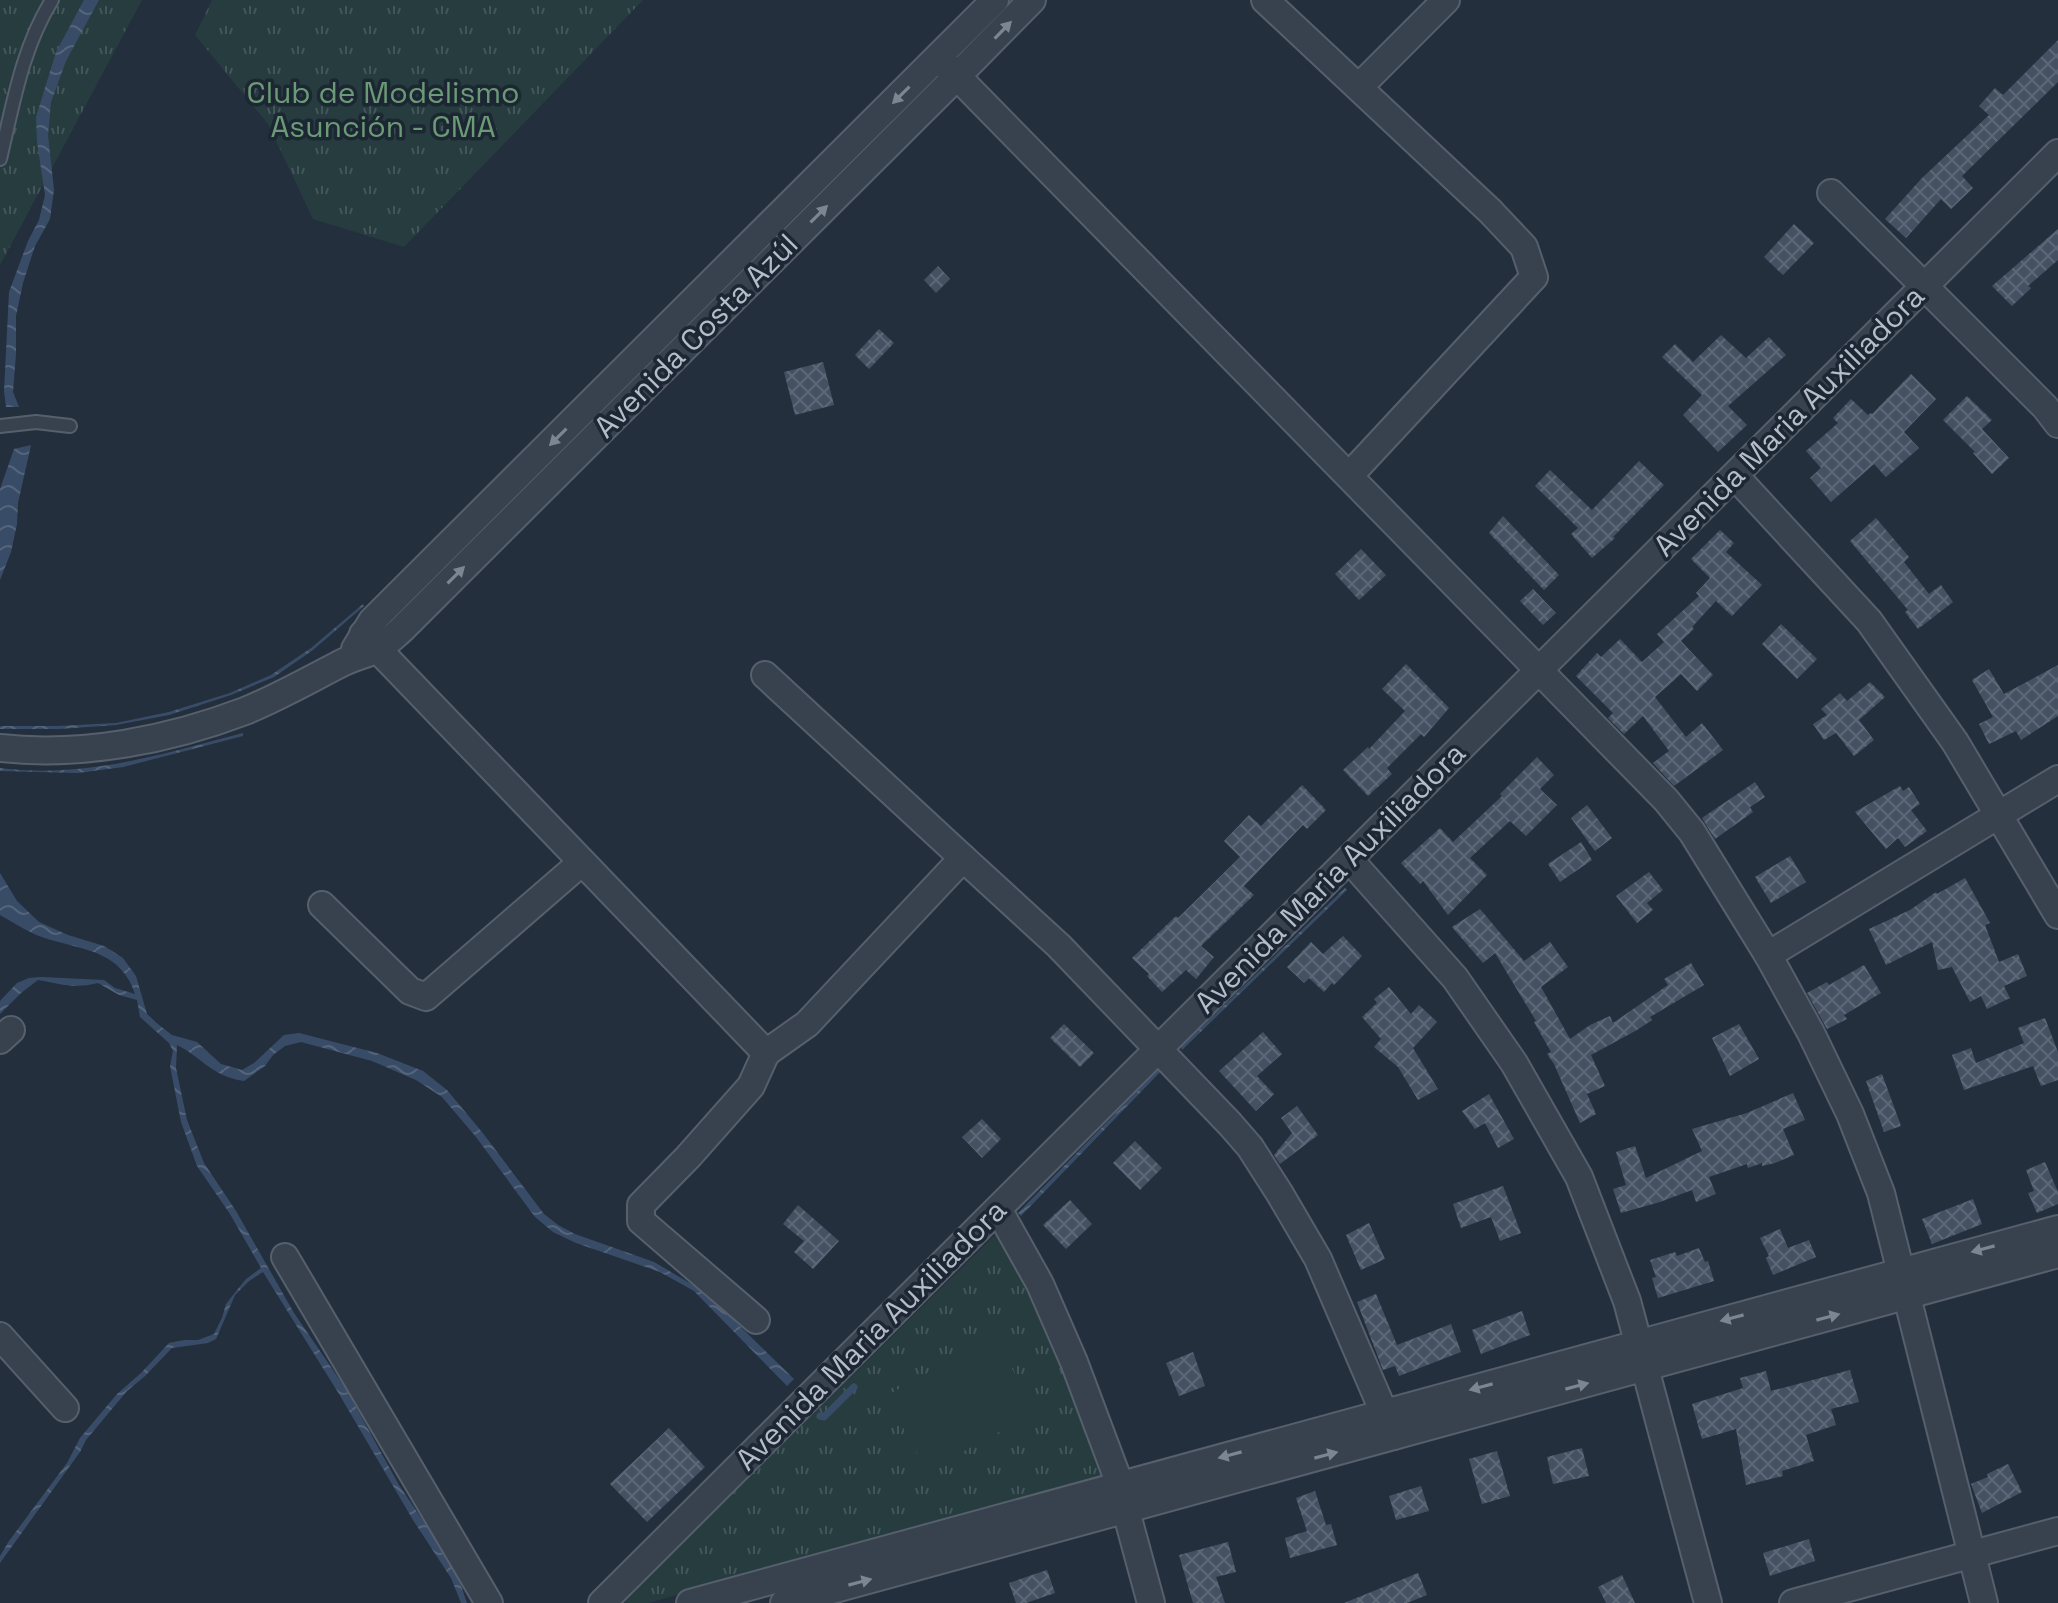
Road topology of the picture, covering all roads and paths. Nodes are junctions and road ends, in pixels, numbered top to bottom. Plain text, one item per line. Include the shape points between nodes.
1 (52, 0) edge
2 (995, 0) edge
3 (1032, 0) edge
4 (1265, 0) edge
5 (1446, 0) edge
6 (948, 67) junction
7 (1359, 87) junction
8 (2058, 153) edge
9 (0, 159) edge
10 (1831, 193) dead end
11 (750, 245) junction
12 (769, 264) junction
13 (1925, 287) junction
14 (2058, 424) edge
15 (0, 426) edge
16 (70, 426) dead end
17 (1349, 476) junction
18 (1735, 476) junction
19 (370, 642) junction
20 (1539, 670) junction
21 (765, 675) dead end
22 (0, 748) edge
23 (2058, 779) edge
24 (1998, 815) junction
25 (963, 858) junction
26 (1349, 859) junction
27 (582, 862) junction
28 (322, 905) dead end
29 (2058, 915) edge
30 (1768, 955) junction
31 (1159, 1049) junction
32 (766, 1053) junction
33 (998, 1209) junction
34 (2058, 1229) edge
35 (2058, 1254) edge
36 (285, 1257) dead end
37 (1904, 1284) junction
38 (756, 1320) dead end
39 (0, 1336) edge
40 (1642, 1356) junction
41 (65, 1408) dead end
42 (1389, 1425) junction
43 (1122, 1498) junction
44 (2058, 1531) edge
45 (1971, 1555) junction
46 (489, 1603) edge
47 (602, 1603) edge
48 (690, 1603) edge
49 (784, 1603) edge
50 (1151, 1603) edge
51 (1708, 1603) edge
52 (1793, 1603) edge
53 (1984, 1603) edge

1 - 9 lane via 20,74
2 - 6 street, Avenida Costa Azúl
6 -> 3 street, Avenida Costa Azúl
4 - 7 street
5 - 7 street
6 -> 11 street, Avenida Costa Azúl
12 -> 6 street, Avenida Costa Azúl
6 - 17 street
7 - 17 street via 1524,247 1534,277
8 - 13 street, Avenida Maria Auxiliadora
10 - 13 street
11 - 12 street
11 -> 19 street, Avenida Costa Azúl via 372,621
19 -> 12 street, Avenida Costa Azúl via 401,630
13 - 14 street
13 - 18 street, Avenida Maria Auxiliadora
15 - 16 lane
17 - 20 street
18 - 20 street, Avenida Maria Auxiliadora
18 - 24 street via 1869,621 1955,742
19 - 22 street, Avenida Costa Azúl via 284,694 198,727 74,749
19 - 27 street
20 - 26 street, Avenida Maria Auxiliadora
20 - 30 street via 1692,832
21 - 25 street
23 - 24 street
24 - 29 street
24 - 30 street
25 - 31 street
25 - 32 street via 807,1024
26 - 31 street, Avenida Maria Auxiliadora
26 - 40 street via 1455,978 1514,1063 1579,1177 1627,1301
27 - 28 street via 426,997 410,991
27 - 32 street
30 - 37 street via 1850,1114 1881,1193
31 - 33 street, Avenida Maria Auxiliadora
31 - 42 street via 1240,1136 1280,1194 1318,1259
32 - 38 street via 751,1086 641,1205 641,1221
33 - 43 street via 1040,1284 1074,1362
33 - 47 street, Avenida Maria Auxiliadora
34 -> 37 street
35 - 37 street
36 - 46 street
37 - 40 street
37 - 45 street
39 - 41 street
40 - 42 street
40 - 51 street
42 - 43 street
43 - 48 street
49 -> 43 street
43 - 50 street
44 - 45 street
45 - 52 street
45 - 53 street

